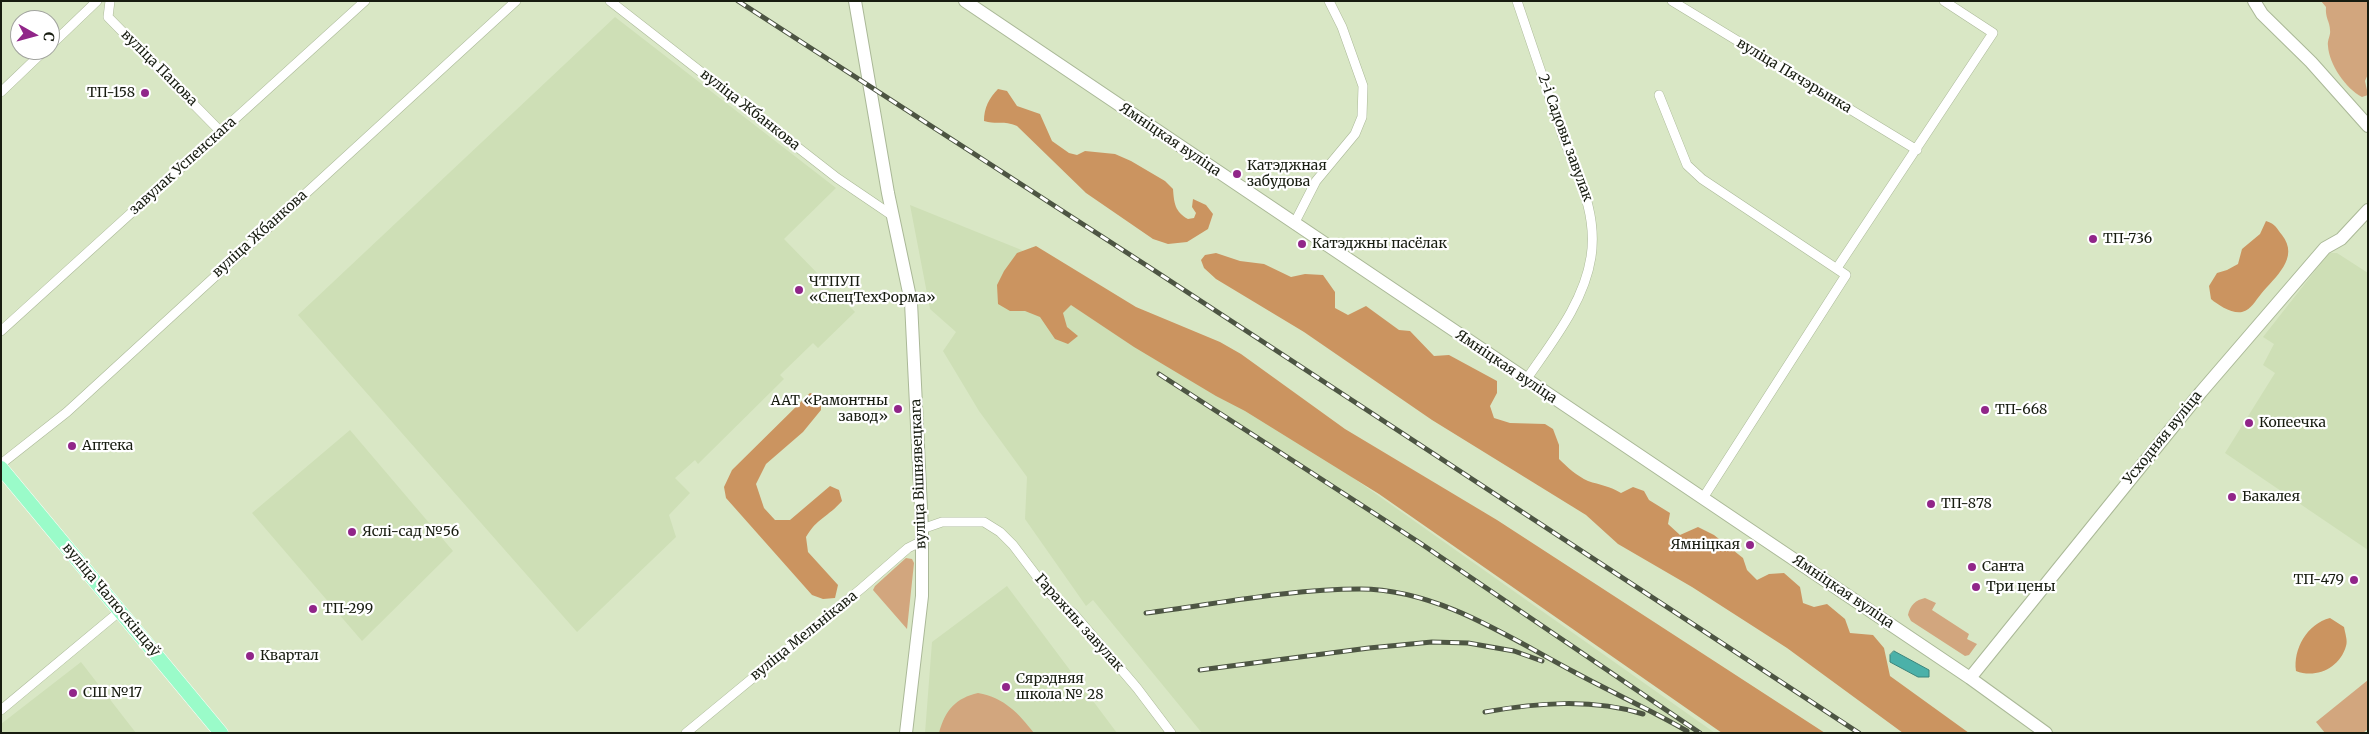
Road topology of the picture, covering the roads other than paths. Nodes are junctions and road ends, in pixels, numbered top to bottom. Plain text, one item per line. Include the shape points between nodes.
1 (97, 1) edge
2 (365, 1) edge
3 (516, 1) edge
4 (610, 1) edge
5 (965, 1) edge
6 (1330, 1) edge
7 (1517, 1) edge
8 (1672, 1) edge
9 (1944, 1) edge
10 (2254, 1) edge
11 (112, 2) edge
12 (856, 3) edge
13 (60, 36) edge
14 (35, 60) edge
15 (1, 92) edge
16 (1659, 95) dead end
17 (2368, 126) edge
18 (220, 131) junction
19 (1916, 150) junction
20 (2368, 210) edge
21 (893, 216) junction
22 (1294, 224) junction
23 (1837, 268) junction
24 (1, 330) edge
25 (1526, 380) junction
26 (1, 464) edge
27 (1, 468) edge
28 (1703, 498) junction
29 (922, 535) junction
30 (120, 611) junction
31 (1970, 678) junction
32 (1, 710) edge
33 (221, 733) edge
34 (686, 733) edge
35 (906, 733) edge
36 (1171, 733) edge
37 (2046, 733) edge

1 - 13 street
2 - 18 street, завулак Успенскага
3 - 26 street, вуліца Жбанкова via 67,412
4 - 21 street, вуліца Жбанкова via 838,178
5 - 22 main road, Ямніцкая вуліца
6 - 22 street via 1363,86 1362,117 1358,129 1316,181
7 - 25 street, 2-і Садовы завулак via 1586,194 1592,221 1591,258 1579,296
8 - 19 street, вуліца Пячэрынка
9 - 19 street via 1993,33
10 - 17 main road via 2262,14 2311,62
11 - 18 street, вуліца Папова via 108,17
12 - 21 main road, вуліца Вішнявецкага
14 - 15 street
16 - 23 street via 1687,164 1702,179
18 - 24 street, завулак Успенскага
19 - 23 street
20 - 31 main road, Усходняя вуліца via 2340,239 2325,248 2234,352
21 - 29 main road, вуліца Вішнявецкага via 911,302
22 - 25 main road, Ямніцкая вуліца
23 - 28 street via 1846,275
25 - 28 main road, Ямніцкая вуліца
27 - 30 main road, вуліца Чалюскінцаў
28 - 31 main road, Ямніцкая вуліца
29 - 34 street, вуліца Мельнікава
29 - 35 main road, вуліца Вішнявецкага via 922,596
29 - 36 street, Гаражны завулак via 942,522 984,522 1000,532 1051,595 1073,613 1137,688
30 - 32 street
30 - 33 main road, вуліца Чалюскінцаў
31 - 37 main road, Ямніцкая вуліца

